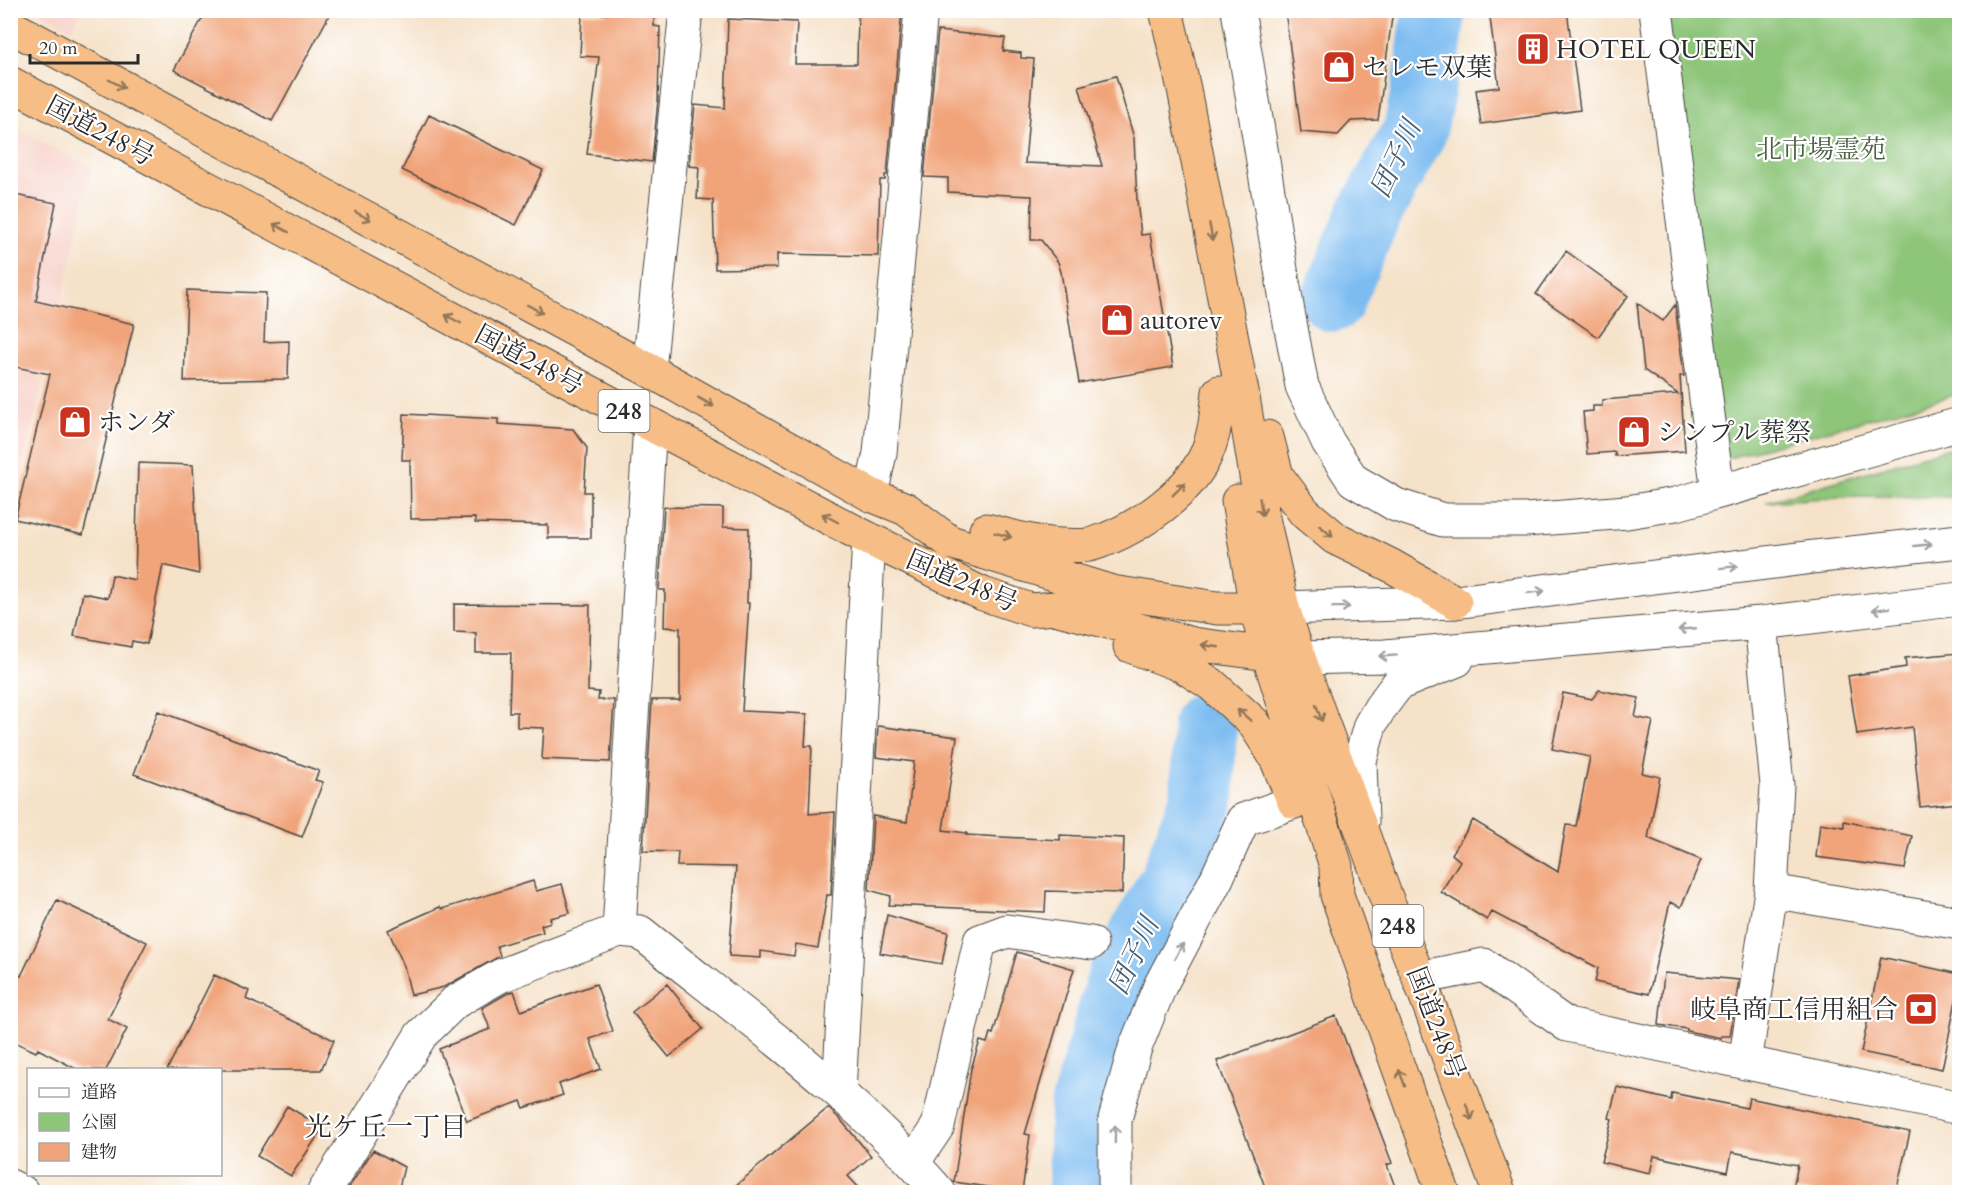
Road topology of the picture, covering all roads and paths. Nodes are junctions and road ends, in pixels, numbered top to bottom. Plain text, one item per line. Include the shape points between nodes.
1 (686, 10) edge
2 (921, 10) edge
3 (1143, 10) edge
4 (1166, 10) edge
5 (1238, 10) edge
6 (1656, 10) edge
7 (10, 26) edge
8 (10, 83) edge
9 (649, 370) junction
10 (1231, 394) junction
11 (650, 424) junction
12 (1959, 424) edge
13 (1718, 492) junction
14 (871, 495) junction
15 (906, 509) junction
16 (869, 539) junction
17 (1959, 541) edge
18 (1959, 599) edge
19 (1455, 602) junction
20 (1269, 608) junction
21 (1031, 610) junction
22 (1761, 623) junction
23 (1489, 647) junction
24 (1283, 656) junction
25 (1294, 802) junction
26 (1363, 832) junction
27 (1771, 891) junction
28 (1337, 895) junction
29 (1959, 923) edge
30 (619, 930) junction
31 (1091, 943) dead end
32 (1419, 978) junction
33 (1744, 1063) junction
34 (839, 1092) junction
35 (1959, 1108) edge
36 (914, 1163) junction
37 (10, 1186) edge
38 (22, 1192) edge
39 (324, 1192) edge
40 (939, 1192) edge
41 (1115, 1192) edge
42 (1443, 1192) edge
43 (1499, 1192) edge

1 - 9 street
2 - 14 street via 880,453
3 - 10 highway
4 -> 10 highway via 1184,89
5 - 13 street via 1302,386 1328,442 1353,480 1396,505 1443,520 1526,520 1627,512
6 - 13 street
7 -> 9 highway, 国道248号 / 248
11 -> 8 highway, 国道248号 / 248
9 -> 14 highway, 国道248号 / 248
15 -> 10 highway via 1028,542 1091,545 1127,531 1186,483 1203,460
10 -> 19 highway via 1259,409 1277,476 1305,513 1335,538
10 - 20 highway via 1263,518
16 -> 11 highway, 国道248号 / 248
11 - 30 street
12 - 13 street
14 - 15 highway, 国道248号 / 248
15 - 20 highway, 国道248号 / 248 via 950,542 1112,592 1217,608
16 - 21 highway, 国道248号 / 248 via 983,594
16 - 34 street
19 -> 17 street
18 -> 22 street
20 -> 19 street
20 - 24 highway, 国道248号 / 248
24 -> 21 highway, 国道248号 / 248 via 1193,644 1055,608
25 -> 21 highway, 248 via 1276,758 1254,723 1210,684 1183,666 1137,648 1051,627
22 -> 23 street
22 - 27 street via 1777,785
23 -> 24 street via 1385,656
23 - 26 street via 1398,684 1380,708 1370,725 1360,761
24 -> 26 highway, 国道248号 / 248
24 - 28 highway, 国道248号 / 248 via 1336,866
25 - 28 highway, 248 via 1319,874
41 -> 25 street via 1115,1119 1135,1048 1160,986 1243,820
26 - 32 highway, 国道248号 / 248
27 - 29 street
27 - 33 street
42 -> 28 highway, 国道248号 / 248
30 - 34 street via 640,932
30 - 39 street via 500,976 455,1002 422,1035
31 - 36 street via 1007,931 980,941 938,1126
32 - 33 street via 1484,965 1567,1025
32 -> 43 highway, 国道248号 / 248
33 - 35 street
34 - 36 street
36 - 40 street
37 - 38 street

